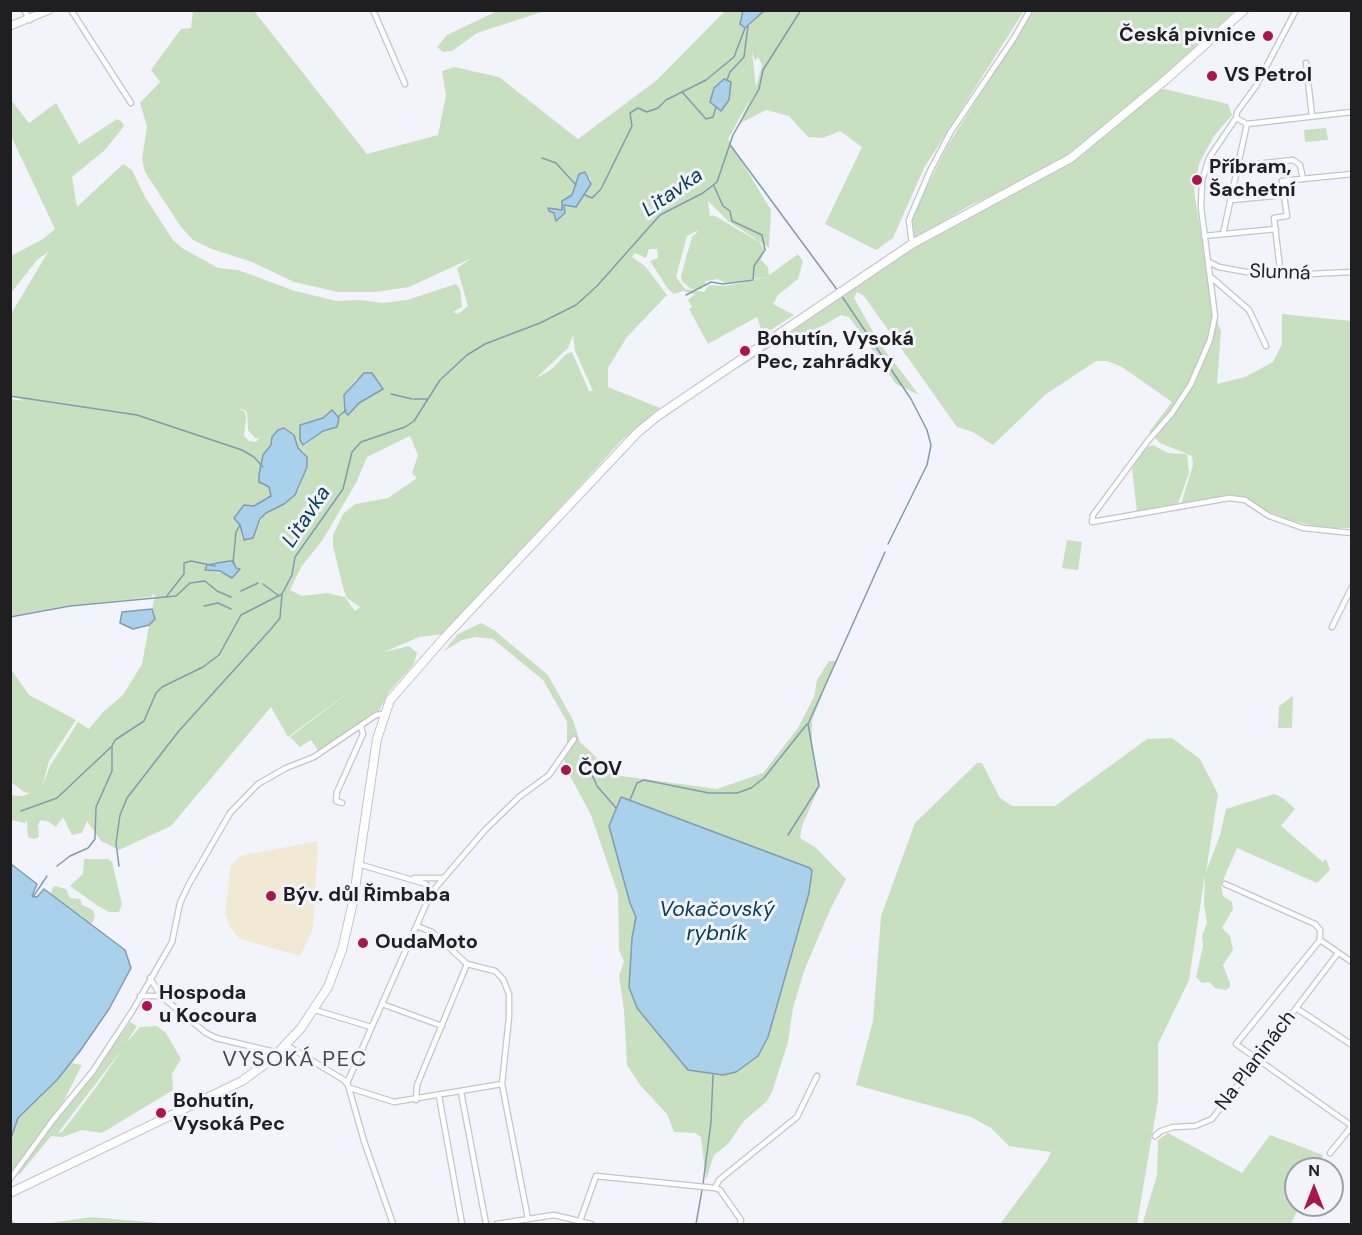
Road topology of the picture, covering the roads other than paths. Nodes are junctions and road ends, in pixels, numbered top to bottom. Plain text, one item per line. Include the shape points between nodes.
1 (24, 10) edge
2 (49, 10) edge
3 (71, 10) edge
4 (373, 10) edge
5 (1030, 10) edge
6 (1244, 10) edge
7 (1296, 10) edge
8 (30, 20) junction
9 (10, 26) edge
10 (1306, 63) dead end
11 (405, 84) dead end
12 (131, 103) dead end
13 (1352, 112) edge
14 (1312, 116) junction
15 (1236, 118) junction
16 (1247, 124) junction
17 (1238, 166) junction
18 (1352, 174) edge
19 (1303, 179) junction
20 (1284, 195) junction
21 (1231, 200) junction
22 (1276, 229) junction
23 (1223, 234) junction
24 (1204, 236) junction
25 (912, 244) junction
26 (1209, 262) junction
27 (1352, 272) edge
28 (1211, 277) junction
29 (1281, 277) junction
30 (1266, 346) dead end
31 (1352, 533) edge
32 (1352, 587) edge
33 (1332, 627) dead end
34 (383, 714) junction
35 (361, 726) junction
36 (574, 739) dead end
37 (342, 803) dead end
38 (358, 864) junction
39 (443, 878) junction
40 (411, 879) junction
41 (1225, 884) dead end
42 (431, 893) junction
43 (417, 926) junction
44 (1320, 940) junction
45 (1338, 953) junction
46 (1352, 962) edge
47 (467, 964) junction
48 (150, 978) junction
49 (140, 996) junction
50 (161, 996) junction
51 (382, 1004) junction
52 (1296, 1008) junction
53 (315, 1010) junction
54 (442, 1026) junction
55 (371, 1027) junction
56 (286, 1045) junction
57 (1352, 1045) edge
58 (279, 1053) junction
59 (1256, 1061) junction
60 (816, 1076) dead end
61 (502, 1084) junction
62 (348, 1086) junction
63 (461, 1092) junction
64 (439, 1096) junction
65 (416, 1100) junction
66 (1352, 1126) edge
67 (1155, 1136) dead end
68 (1330, 1153) dead end
69 (10, 1179) edge
70 (715, 1188) junction
71 (10, 1193) edge
72 (528, 1219) junction
73 (580, 1221) junction
74 (393, 1224) edge
75 (462, 1224) edge
76 (486, 1224) edge
77 (497, 1224) edge
78 (591, 1224) edge
79 (740, 1224) edge

1 - 8 street
2 - 8 street
3 - 12 street
4 - 11 street
5 - 25 street via 950,133 930,171 909,219
6 - 25 main road via 1071,158
7 - 15 street
8 - 9 street
10 - 14 street
13 - 14 street
14 - 16 street
15 - 16 street
15 - 24 street via 1209,158 1202,180
16 - 17 street
17 - 19 street via 1293,160 1300,165
17 - 21 street
18 - 19 street
19 - 20 street via 1282,181
20 - 21 street
20 - 22 street via 1287,216 1274,218
21 - 23 street
22 - 23 street
22 - 29 street
23 - 24 street
24 - 26 street
25 - 34 main road via 638,432 408,676
26 - 28 street
26 - 29 street, Slunná via 1256,275
27 - 29 street, Slunná
28 - 30 street via 1249,310
28 - 31 street via 1214,327 1191,384 1093,515 1092,522 1217,498 1238,498 1269,516 1303,528
32 - 33 street
34 - 35 street
34 - 38 main road
35 - 37 street via 363,734 337,792 336,801
35 - 48 street via 314,757 258,784 230,813 189,884 180,903 172,942
36 - 39 street via 549,775 485,830
38 - 40 street
38 - 53 main road via 342,950
39 - 40 street
39 - 42 street
40 - 42 street via 428,886
41 - 44 street via 1315,924
42 - 43 street
43 - 47 street via 432,932
43 - 51 street
44 - 45 street
44 - 59 street via 1237,1040 1238,1048
45 - 46 street
45 - 52 street, Na Planinách
47 - 54 street
47 - 61 street via 495,971 503,979 508,994
48 - 49 street
48 - 50 street
49 - 50 street
49 - 69 street via 112,1044
50 - 58 street via 216,1038
51 - 54 street
51 - 55 street
52 - 57 street
52 - 59 street, Na Planinách
53 - 55 street
53 - 56 main road
54 - 65 street via 415,1090
55 - 62 street
56 - 58 main road
56 - 62 street
58 - 71 main road via 242,1081
59 - 66 street
59 - 67 street, Na Planinách via 1212,1119 1196,1126 1173,1127
60 - 70 street via 797,1117 719,1180
61 - 63 street
61 - 72 street
62 - 65 street via 394,1102
62 - 74 street
63 - 64 street
63 - 76 street
64 - 65 street
64 - 75 street
66 - 68 street
70 - 73 street via 596,1176
70 - 79 street via 741,1220
72 - 73 street via 554,1215
72 - 77 street
73 - 78 street

